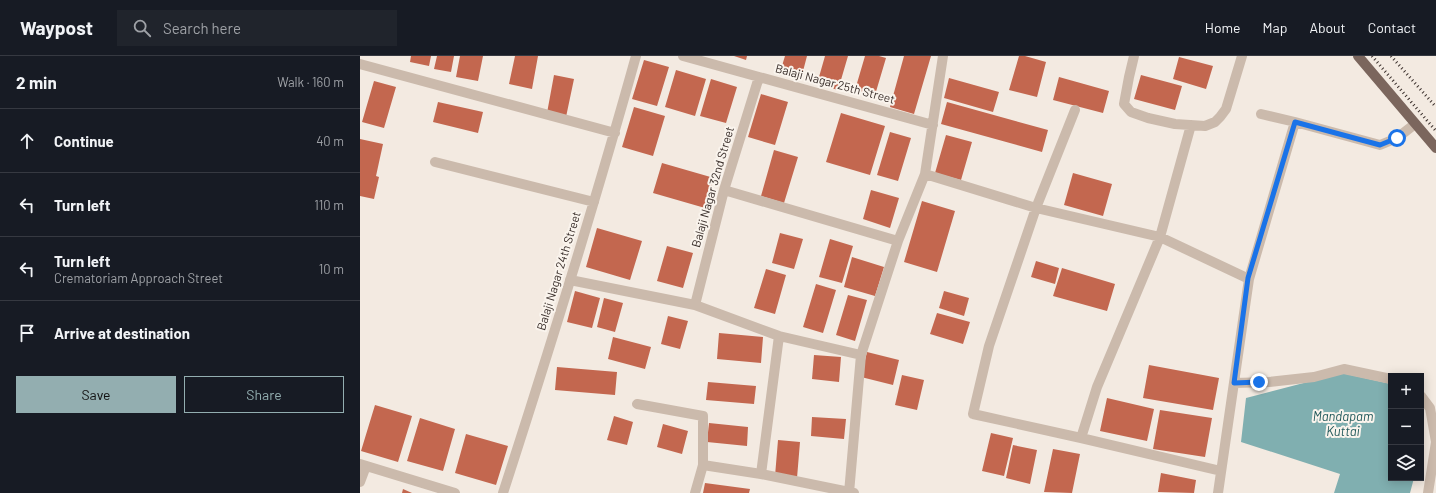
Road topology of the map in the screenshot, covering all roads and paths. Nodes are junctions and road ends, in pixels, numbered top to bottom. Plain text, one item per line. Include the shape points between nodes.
1 (636, 56) edge
2 (683, 56) edge
3 (944, 56) edge
4 (1134, 56) edge
5 (1242, 56) edge
6 (1358, 56) edge
7 (360, 64) edge
8 (759, 77) junction
9 (1075, 110) dead end
10 (1261, 114) dead end
11 (1295, 122) junction
12 (1415, 124) junction
13 (933, 125) junction
14 (1192, 125) junction
15 (615, 133) junction
16 (1436, 148) edge
17 (435, 162) dead end
18 (925, 174) junction
19 (724, 190) junction
20 (594, 202) junction
21 (1036, 208) junction
22 (1160, 237) junction
23 (898, 241) junction
24 (1248, 278) junction
25 (570, 280) junction
26 (695, 305) junction
27 (779, 336) junction
28 (862, 355) junction
29 (1388, 377) edge
30 (1234, 383) junction
31 (1424, 400) edge
32 (638, 404) dead end
33 (1081, 438) junction
34 (1436, 442) edge
35 (363, 465) edge
36 (703, 465) junction
37 (1221, 471) junction
38 (761, 474) junction
39 (360, 482) edge
40 (455, 493) edge
41 (504, 493) edge
42 (695, 493) edge
43 (851, 493) edge
44 (1218, 493) edge
45 (1428, 493) edge

1 - 15 street, Balaji Nagar 24th Street
2 - 8 street, Balaji Nagar 25th Street
3 - 13 street
4 - 14 street via 1124,104 1131,112 1148,118
5 - 14 street via 1226,109 1214,122 1205,126
6 - 12 main road
7 - 15 street
8 - 13 street, Balaji Nagar 25th Street
8 - 19 street, Balaji Nagar 32nd Street
9 - 21 street
10 - 11 street
11 - 12 street via 1380,145 1397,138
11 - 24 street
12 - 16 main road
13 - 18 street
14 - 22 street
15 - 20 street, Balaji Nagar 24th Street
17 - 20 street
18 - 21 street
18 - 23 street
19 - 23 street
19 - 26 street, Balaji Nagar 32nd Street
20 - 25 street, Balaji Nagar 24th Street
21 - 22 street
21 - 33 street via 989,346 972,414
22 - 24 street
22 - 33 street via 1097,387
23 - 28 street
24 - 30 street
25 - 26 street
25 - 41 street, Balaji Nagar 24th Street
26 - 27 street
27 - 28 street
27 - 38 street
28 - 43 street
29 - 30 street via 1344,369 1314,377
30 - 37 street
31 - 34 street via 1430,408
32 - 36 street via 703,416
33 - 37 street
34 - 45 street
35 - 39 street
35 - 40 street
36 - 38 street
36 - 42 street
37 - 44 street
38 - 43 street

